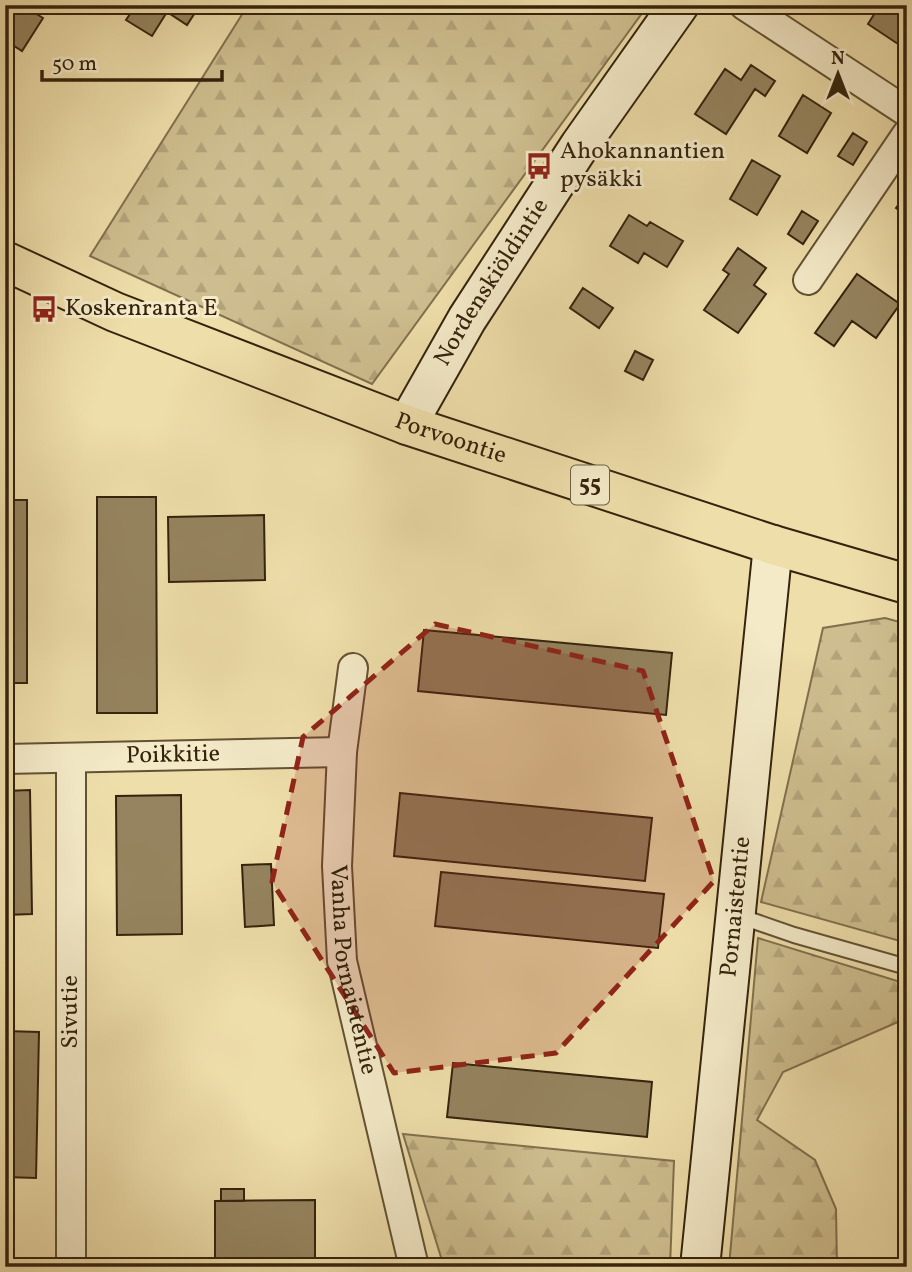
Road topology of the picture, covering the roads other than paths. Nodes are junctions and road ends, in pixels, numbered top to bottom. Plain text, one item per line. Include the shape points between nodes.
1 (679, 5) edge
2 (744, 5) edge
3 (907, 112) edge
4 (907, 134) edge
5 (5, 261) edge
6 (808, 281) dead end
7 (407, 425) junction
8 (773, 545) junction
9 (907, 584) edge
10 (353, 668) dead end
11 (342, 752) junction
12 (71, 758) junction
13 (5, 759) edge
14 (734, 915) junction
15 (907, 967) edge
16 (71, 1267) edge
17 (414, 1267) edge
18 (700, 1267) edge

1 - 7 street, Nordenskiöldintie via 467,318
2 - 3 street
4 - 6 street
5 - 7 main road, Porvoontie / 55 via 115,312
7 - 8 main road, Porvoontie / 55
8 - 9 main road, Porvoontie / 55
8 - 14 street, Pornaistentie
10 - 11 street, Vanha Pornaistentie
11 - 12 street, Poikkitie
11 - 17 street, Vanha Pornaistentie via 337,866 342,961
12 - 13 street, Poikkitie
12 - 16 street, Sivutie
14 - 15 lane
14 - 18 street, Pornaistentie

